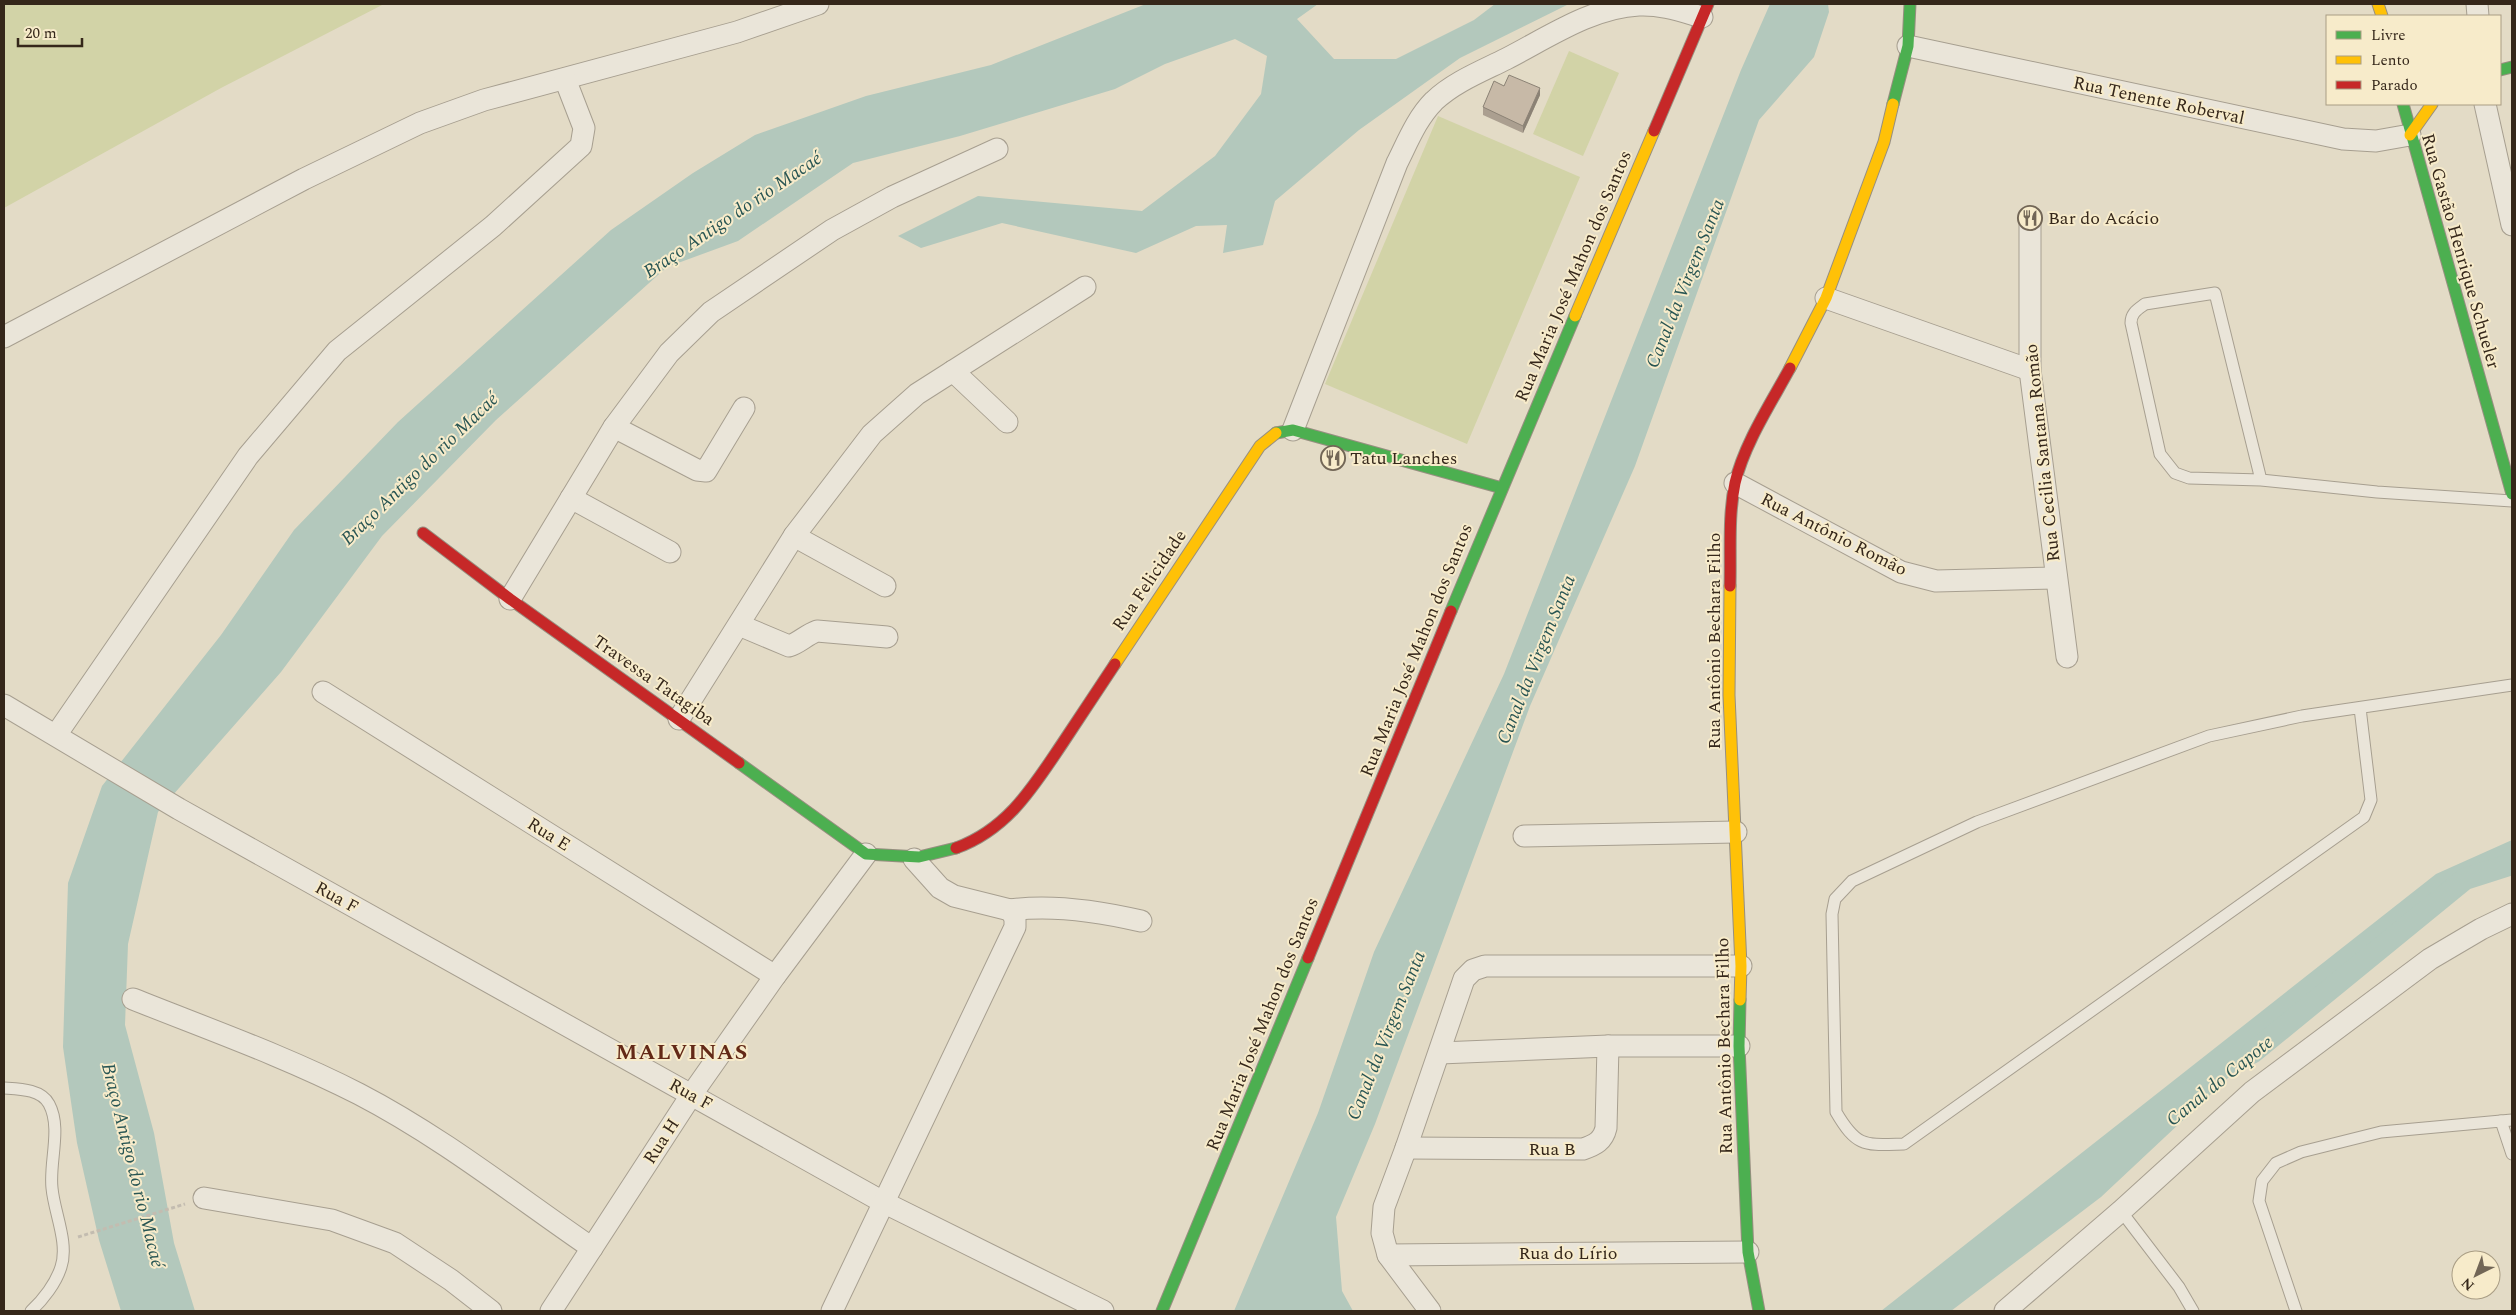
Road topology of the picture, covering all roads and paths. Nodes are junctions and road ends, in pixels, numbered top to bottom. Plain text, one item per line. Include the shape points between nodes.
1 (818, 4) edge
2 (1910, 4) edge
3 (1705, 11) edge
4 (1908, 46) junction
5 (565, 78) junction
6 (2403, 105) edge
7 (2431, 105) edge
8 (2485, 105) edge
9 (2410, 135) junction
10 (997, 149) dead end
11 (2030, 218) dead end
12 (2512, 225) edge
13 (1085, 287) dead end
14 (1826, 298) junction
15 (4, 338) edge
16 (2030, 370) junction
17 (953, 371) junction
18 (744, 408) dead end
19 (1007, 422) dead end
20 (614, 427) junction
21 (1293, 430) junction
22 (2261, 480) junction
23 (1735, 483) junction
24 (1502, 488) junction
25 (2512, 494) edge
26 (571, 498) junction
27 (2512, 500) edge
28 (424, 533) dead end
29 (794, 536) junction
30 (670, 552) dead end
31 (2055, 578) junction
32 (885, 586) dead end
33 (510, 599) junction
34 (738, 625) junction
35 (887, 637) dead end
36 (2067, 656) dead end
37 (2512, 685) edge
38 (323, 692) dead end
39 (4, 704) edge
40 (2360, 708) junction
41 (679, 719) junction
42 (56, 735) junction
43 (1736, 832) junction
44 (1524, 836) dead end
45 (866, 854) junction
46 (914, 859) junction
47 (1010, 910) junction
48 (2512, 914) edge
49 (1141, 921) dead end
50 (1741, 966) junction
51 (776, 976) junction
52 (133, 999) dead end
53 (1608, 1046) junction
54 (1740, 1046) junction
55 (1440, 1052) junction
56 (4, 1088) edge
57 (692, 1094) junction
58 (2507, 1120) edge
59 (1406, 1148) junction
60 (2512, 1154) edge
61 (204, 1198) joint
62 (883, 1202) junction
63 (2121, 1211) junction
64 (62, 1242) junction
65 (592, 1248) junction
66 (1748, 1252) junction
67 (1388, 1255) junction
68 (31, 1311) edge
69 (491, 1311) edge
70 (550, 1311) edge
71 (832, 1311) edge
72 (1103, 1311) edge
73 (1162, 1311) edge
74 (1430, 1311) edge
75 (1759, 1311) edge
76 (2005, 1311) edge
77 (2193, 1311) edge
78 (2296, 1311) edge

1 - 5 street via 737,32
2 - 4 street, Rua Antônio Bechara Filho
3 - 21 street via 1639,5 1615,8 1574,24 1460,82 1435,101 1415,127 1397,163
3 - 24 street, Rua Maria José Mahon dos Santos
4 - 9 street, Rua Tenente Roberval via 2343,138 2376,141
4 - 14 street, Rua Antônio Bechara Filho via 1884,142
5 - 15 street via 484,100 420,123 304,179
5 - 42 street via 584,128 581,146 494,226 337,350 248,456
6 - 9 street, Rua Gastão Henrique Schueler
7 - 9 street
8 - 12 street
9 - 25 street, Rua Gastão Henrique Schueler
10 - 20 street via 892,197 832,230 711,312 669,353
11 - 16 street, Rua Cecilia Santana Romão
13 - 17 street
14 - 16 street
14 - 23 street, Rua Antônio Bechara Filho via 1742,460
16 - 31 street, Rua Cecilia Santana Romão
17 - 19 street
17 - 29 street via 917,394 872,434
18 - 20 street via 706,471 697,470
20 - 26 street
21 - 24 street
21 - 46 street, Rua Felicidade via 1274,433 1260,446 1026,798 1000,825 975,841
22 - 22 lane via 2216,293 2145,304 2131,316 2131,323 2160,454 2175,473 2189,478
22 - 27 lane via 2377,492
23 - 31 street, Rua Antônio Romão via 1901,572 1936,580
23 - 43 street, Rua Antônio Bechara Filho via 1731,515 1729,695
24 - 73 street, Rua Maria José Mahon dos Santos
26 - 30 street
26 - 33 street
28 - 33 street, Travessa Tatagiba
29 - 32 street
29 - 34 street
31 - 36 street, Rua Cecilia Santana Romão
33 - 41 street, Travessa Tatagiba
34 - 35 street via 789,646 817,631
34 - 41 street
37 - 40 lane
38 - 51 street, Rua E
39 - 42 street, Rua F
40 - 40 lane via 2302,716 2209,736 1977,822 1852,881 1835,899 1832,914 1836,1112 1849,1134 1869,1145 1904,1144 2364,817 2371,800
41 - 45 street, Travessa Tatagiba
42 - 57 street, Rua F via 179,809
43 - 44 street
43 - 50 street, Rua Antônio Bechara Filho
45 - 46 street, Rua Felicidade
45 - 51 street, Rua H
46 - 47 street via 940,888 954,896
47 - 49 street via 1030,907 1098,912
47 - 62 street via 1015,918 1015,927
48 - 63 street via 2430,960 2252,1092
50 - 54 street, Rua Antônio Bechara Filho
50 - 55 street via 1485,966 1473,970 1464,979
51 - 57 street, Rua H
52 - 65 street via 360,1094 436,1140
53 - 54 street
53 - 55 street
53 - 59 street, Rua B via 1606,1128 1604,1137 1593,1146 1583,1149
54 - 66 street, Rua Antônio Bechara Filho
55 - 59 street
56 - 64 lane via 38,1094 49,1104 54,1117 52,1187
57 - 62 street, Rua F
57 - 65 street, Rua H
58 - 60 lane
58 - 78 lane via 2381,1132 2301,1152 2276,1163 2262,1181 2260,1201
59 - 67 street via 1384,1207 1382,1233
61 - 64 path
61 - 69 street via 332,1220 395,1243
62 - 71 street
62 - 72 street, Rua F
63 - 76 street
63 - 77 lane via 2179,1287
64 - 68 lane via 62,1266 49,1290
65 - 70 street, Rua H
66 - 67 street, Rua do Lírio
66 - 75 street, Rua Antônio Bechara Filho
67 - 74 street

